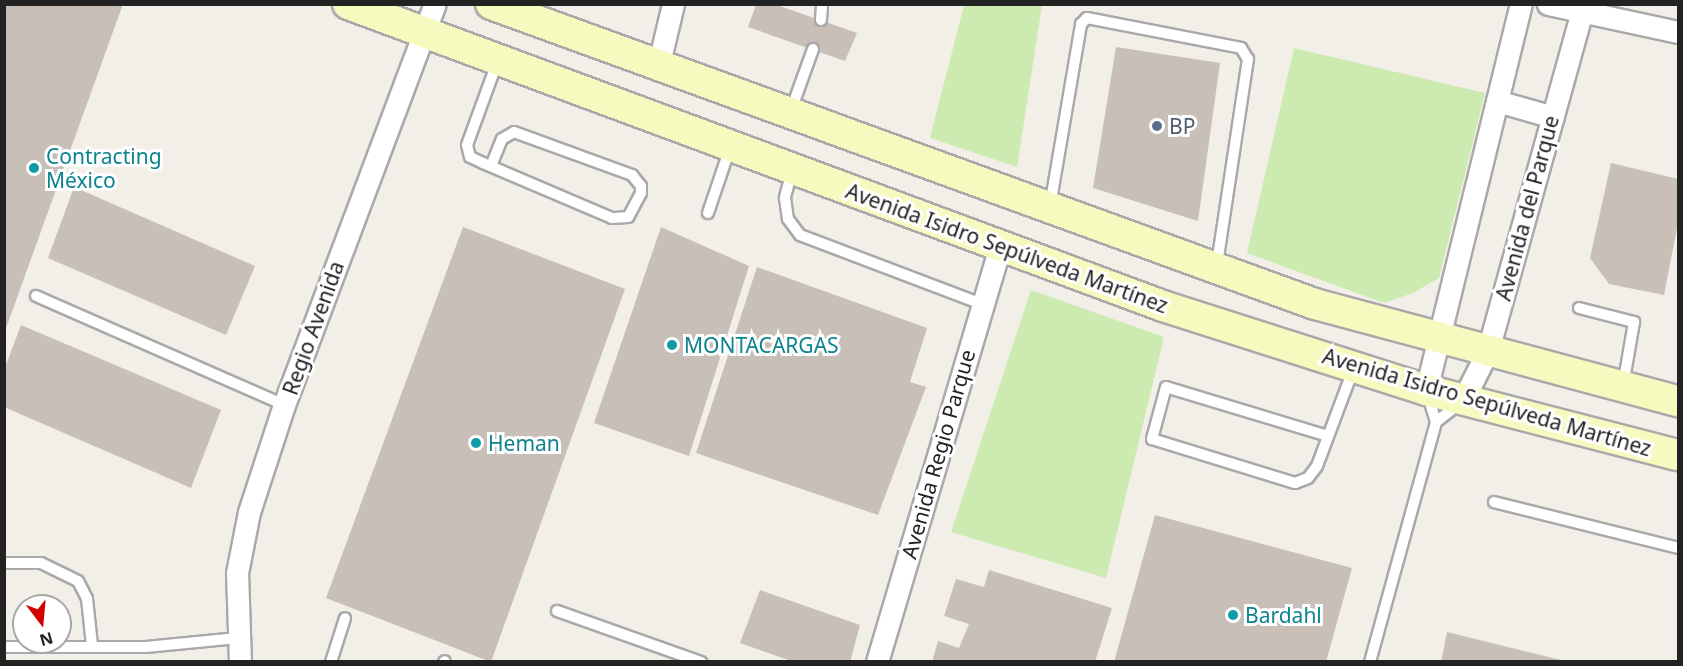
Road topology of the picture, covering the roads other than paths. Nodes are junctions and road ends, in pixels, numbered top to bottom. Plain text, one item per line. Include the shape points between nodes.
1 (348, 4) edge
2 (435, 4) edge
3 (490, 4) edge
4 (673, 4) edge
5 (822, 4) edge
6 (1521, 4) edge
7 (1548, 4) edge
8 (1582, 11) junction
9 (821, 20) dead end
10 (1678, 27) edge
11 (423, 32) junction
12 (813, 50) dead end
13 (498, 60) junction
14 (658, 68) junction
15 (1497, 101) junction
16 (789, 116) junction
17 (1553, 117) junction
18 (731, 146) junction
19 (491, 166) junction
20 (792, 169) junction
21 (1049, 208) junction
22 (708, 213) dead end
23 (1000, 247) junction
24 (1216, 269) junction
25 (36, 296) dead end
26 (982, 304) junction
27 (1579, 308) dead end
28 (1439, 339) junction
29 (1488, 350) junction
30 (1354, 367) junction
31 (1623, 386) junction
32 (1426, 390) junction
33 (1463, 400) junction
34 (1678, 401) edge
35 (284, 405) junction
36 (1436, 422) junction
37 (1328, 436) junction
38 (1678, 455) edge
39 (1494, 502) dead end
40 (1678, 548) edge
41 (4, 563) edge
42 (557, 611) dead end
43 (345, 618) dead end
44 (238, 638) junction
45 (93, 645) junction
46 (4, 647) edge
47 (240, 662) edge
48 (331, 662) edge
49 (700, 662) edge
50 (877, 662) edge
51 (1370, 662) edge

1 - 11 main road, Avenida Isidro Sepúlveda Martínez
2 - 11 street, Regio Avenida
3 - 14 main road
4 - 14 street
5 - 9 lane
6 - 15 street
7 - 8 street
8 - 10 street
8 - 17 street, Avenida del Parque
11 - 13 main road, Avenida Isidro Sepúlveda Martínez
11 - 35 street, Regio Avenida
12 - 16 lane
13 - 18 main road, Avenida Isidro Sepúlveda Martínez
13 - 19 lane via 467,145 470,157
14 - 16 main road
15 - 17 street
15 - 28 street
16 - 21 main road
17 - 29 street, Avenida del Parque
18 - 20 main road, Avenida Isidro Sepúlveda Martínez
18 - 22 lane
19 - 19 lane via 612,218 628,217 640,193 641,186 632,175 514,132 502,138
20 - 23 main road, Avenida Isidro Sepúlveda Martínez
20 - 26 lane via 785,198 788,219 800,235
21 - 24 main road
21 - 24 lane via 1081,24 1087,18 1241,48 1248,59
23 - 26 street, Avenida Regio Parque
23 - 30 main road, Avenida Isidro Sepúlveda Martínez via 1162,306
24 - 28 main road via 1315,304
25 - 35 lane
26 - 50 street, Avenida Regio Parque
27 - 31 lane via 1634,322
28 - 29 main road
28 - 32 street
29 - 31 main road
29 - 33 street, Avenida del Parque
30 - 32 main road, Avenida Isidro Sepúlveda Martínez
30 - 37 lane
31 - 34 main road
32 - 33 main road, Avenida Isidro Sepúlveda Martínez
32 - 36 lane
33 - 36 lane
33 - 38 main road, Avenida Isidro Sepúlveda Martínez
35 - 44 street, Regio Avenida via 249,512 239,562
36 - 51 lane
37 - 37 lane via 1166,387 1152,439 1295,483 1308,478 1317,466
39 - 40 lane
41 - 45 lane via 41,563 78,581 87,599
42 - 49 lane
43 - 48 lane
44 - 45 lane via 146,647
44 - 47 street, Regio Avenida
45 - 46 lane

